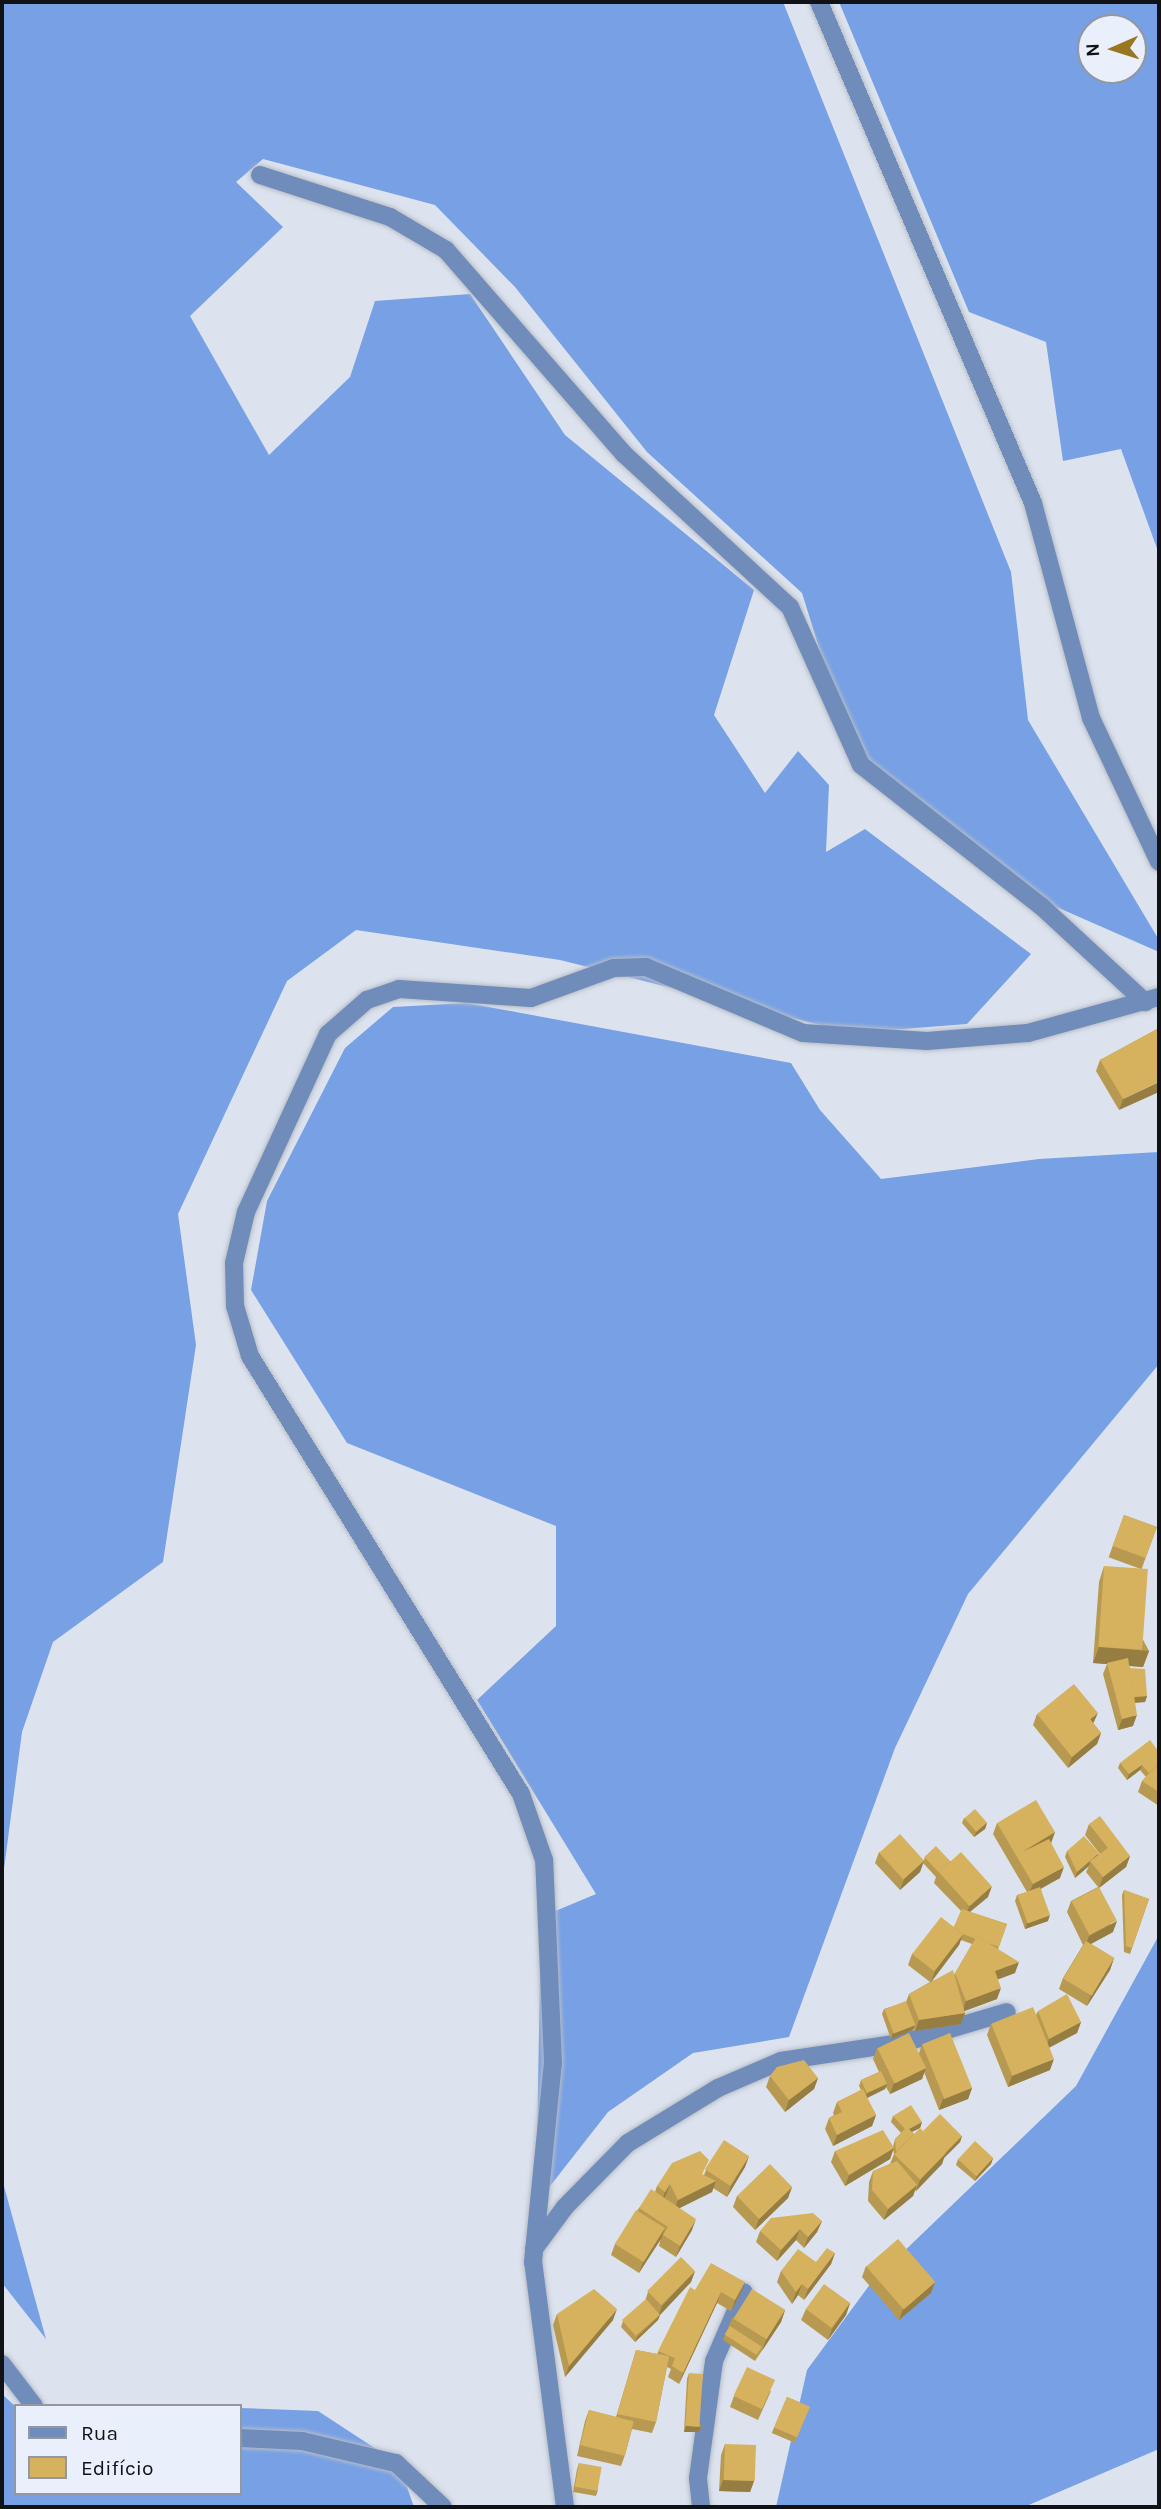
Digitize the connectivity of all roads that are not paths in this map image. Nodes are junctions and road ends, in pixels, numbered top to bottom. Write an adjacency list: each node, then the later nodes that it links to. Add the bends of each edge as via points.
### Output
1 (819, 2): 3 (street, via 1033,503 1091,718)
2 (260, 176): 4 (street, via 390,217 446,250 624,454 790,607 861,765)
3 (1159, 862)
4 (1152, 999): 6 (street, via 1028,1033 927,1041 841,1038 803,1033 664,972 628,966 531,998 399,989 367,1000 328,1034 246,1212 234,1263 235,1306 271,1393 435,1650 534,1827 550,1897 553,2063)
5 (1007, 2012): 6 (street, via 906,2042 781,2061 718,2088 628,2143 565,2207)
6 (534, 2249): 12 (street, via 543,2370)
7 (744, 2292): 13 (street, via 714,2361 698,2478)
8 (2, 2364): 9 (street)
9 (32, 2404)
10 (242, 2438): 11 (street, via 302,2441 396,2463)
11 (443, 2507)
12 (565, 2507)
13 (701, 2507)

